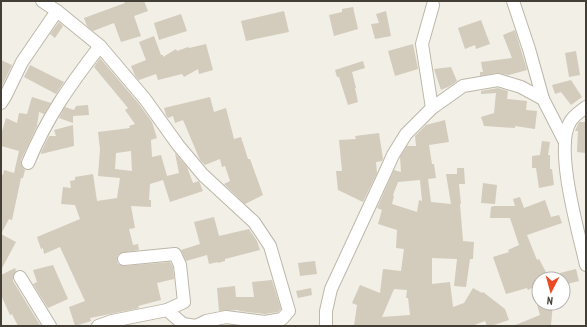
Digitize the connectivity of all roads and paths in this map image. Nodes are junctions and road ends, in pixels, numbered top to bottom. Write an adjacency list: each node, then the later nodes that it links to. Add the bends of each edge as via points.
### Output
1 (42, 1): 4 (street)
2 (513, 1): 6 (street)
3 (433, 5): 9 (street, via 422,44)
4 (57, 11): 5 (street); 7 (street, via 22,62)
5 (100, 46): 11 (street, via 53,110); 16 (street, via 145,99 203,175 254,222 270,246 289,312 282,319)
6 (543, 100): 9 (street, via 521,87 498,80 463,86); 10 (street)
7 (1, 103)
8 (586, 107): 10 (street, via 570,122)
9 (432, 108): 19 (street, via 406,134 393,155 331,289 326,311)
10 (565, 142): 13 (street, via 565,163)
11 (28, 163)
12 (124, 259): 15 (street, via 175,254 180,265 184,302)
13 (586, 265)
14 (20, 277): 17 (street)
15 (167, 310): 16 (street, via 183,324 196,326 226,317); 18 (street)
16 (265, 324)
17 (50, 326)
18 (98, 326)
19 (326, 326)

